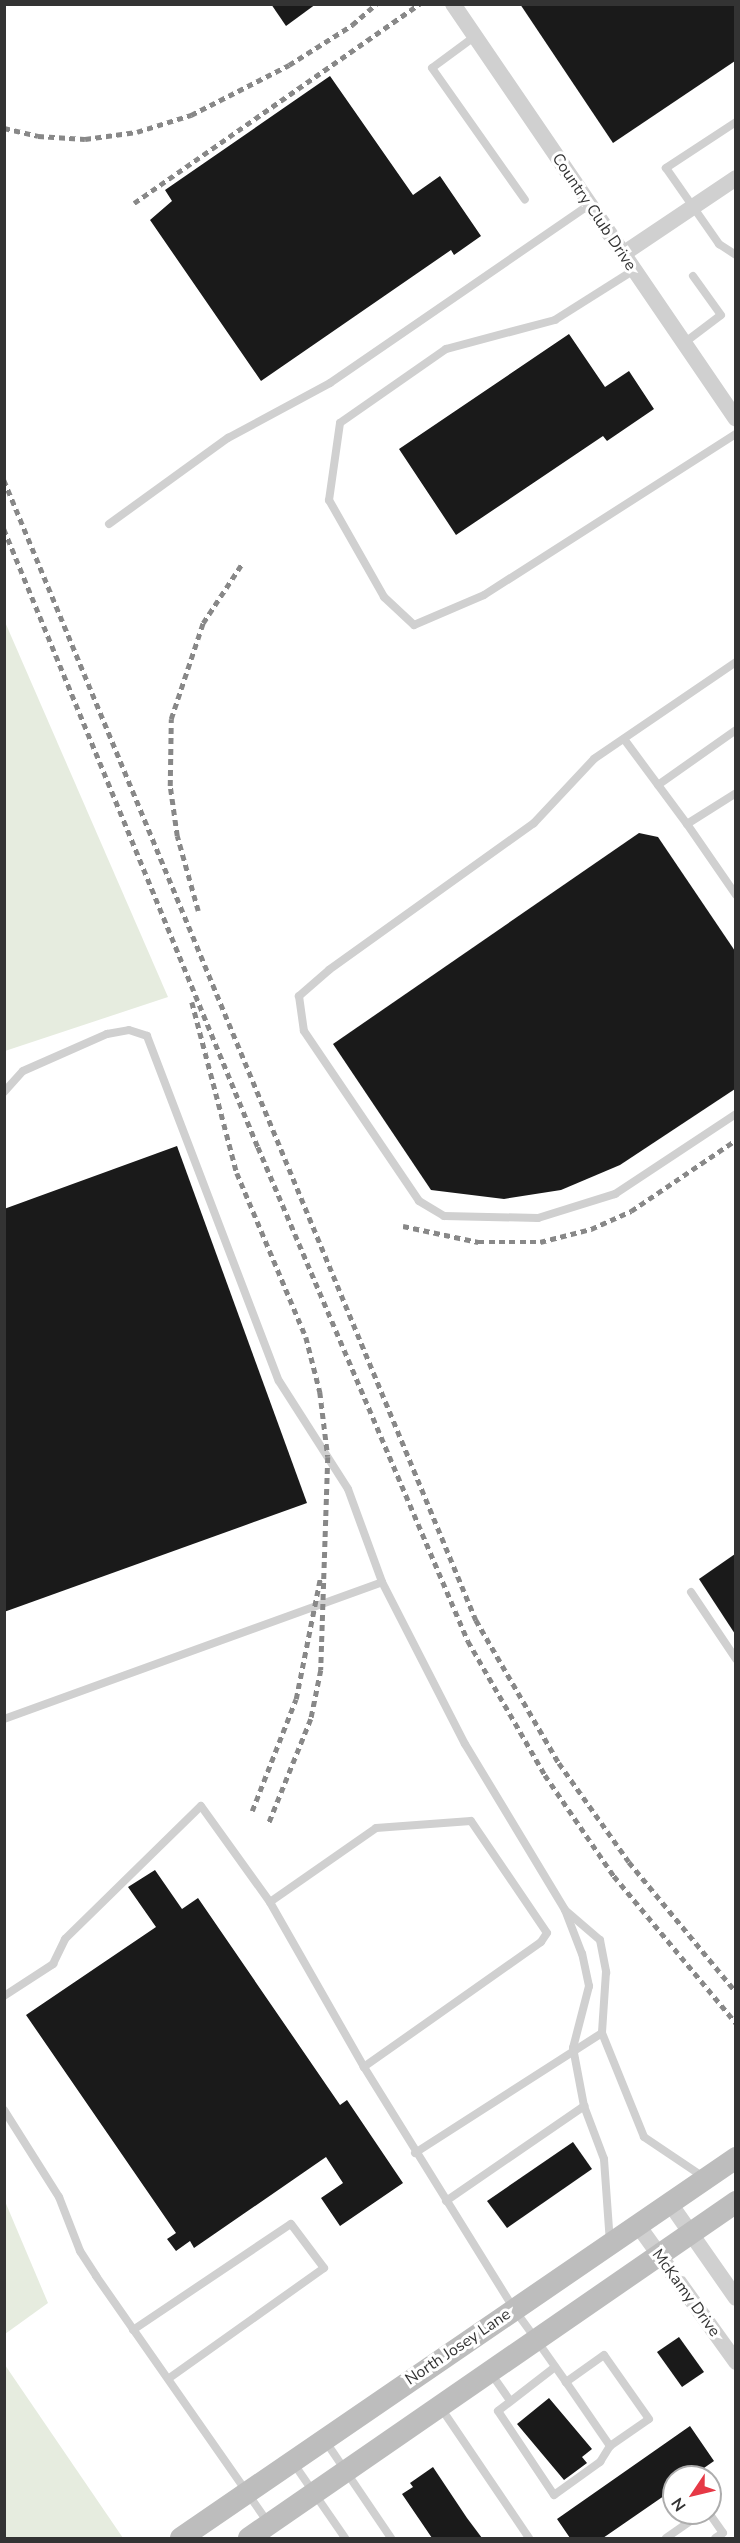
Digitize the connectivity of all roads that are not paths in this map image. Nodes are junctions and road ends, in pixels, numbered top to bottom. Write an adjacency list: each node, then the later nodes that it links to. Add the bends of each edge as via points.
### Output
1 (453, 4): 2 (street, Country Club Drive)
2 (474, 37): 5 (lane, via 432,68); 6 (street, Country Club Drive)
3 (735, 122): 7 (lane, via 666,168)
4 (735, 178): 7 (street)
5 (525, 200)
6 (589, 205): 8 (street, Country Club Drive); 15 (lane, via 330,383 228,438)
7 (692, 207): 8 (street); 9 (lane, via 719,244)
8 (623, 254): 10 (street, Country Club Drive)
9 (735, 255)
10 (634, 270): 12 (street, Country Club Drive); 14 (lane, via 555,320 446,349 340,423 329,500 384,597 414,625 484,595)
11 (693, 276): 12 (lane, via 721,315)
12 (684, 343): 13 (street, Country Club Drive)
13 (735, 419)
14 (735, 434)
15 (109, 524)
16 (735, 662): 18 (lane)
17 (735, 730): 19 (lane)
18 (624, 739): 19 (lane); 24 (lane, via 594,759 534,823 328,970 299,996 304,1031 419,1201 444,1216 538,1218 615,1194)
19 (658, 786): 21 (lane)
20 (735, 793): 21 (lane)
21 (687, 824): 22 (lane)
22 (735, 895)
23 (4, 1092): 25 (lane, via 23,1071 107,1034 129,1030 147,1036 279,1381 348,1489)
24 (735, 1114)
25 (382, 1582): 28 (lane); 30 (lane, via 465,1744)
26 (691, 1592): 27 (lane)
27 (735, 1659)
28 (4, 1719)
29 (270, 1902): 31 (lane, via 201,1806 65,1939 53,1964); 34 (lane); 34 (lane, via 376,1828 471,1821 547,1933 541,1942)
30 (565, 1910): 32 (lane, via 600,1940 606,1972); 33 (lane, via 589,1986)
31 (4, 1996)
32 (602, 2033): 33 (lane); 39 (lane, via 644,2137)
33 (573, 2048): 35 (lane); 37 (lane)
34 (364, 2067): 37 (lane)
35 (584, 2106): 40 (lane); 45 (lane, via 604,2158)
36 (4, 2110): 49 (lane, via 59,2197 80,2251)
37 (415, 2153): 40 (lane)
38 (735, 2158): 39 (main road, North Josey Lane)
39 (705, 2178): 41 (main road, North Josey Lane)
40 (446, 2201): 48 (lane)
41 (669, 2202): 43 (main road, North Josey Lane); 44 (street)
42 (735, 2202): 44 (main road)
43 (637, 2224): 45 (main road, North Josey Lane); 46 (street, McKamy Drive)
44 (690, 2232): 46 (main road); 47 (street)
45 (610, 2243): 48 (main road, North Josey Lane)
46 (657, 2253): 50 (main road); 51 (street, McKamy Drive)
47 (735, 2298)
48 (514, 2309): 50 (lane); 58 (main road, North Josey Lane)
49 (134, 2330): 54 (lane); 54 (lane, via 291,2224 324,2268)
50 (535, 2338): 52 (lane); 53 (main road)
51 (735, 2362)
52 (555, 2367): 55 (lane); 56 (lane)
53 (489, 2371): 56 (lane); 57 (main road)
54 (168, 2379): 62 (lane)
55 (566, 2382): 59 (lane); 59 (lane, via 604,2355 649,2420)
56 (510, 2401): 59 (lane, via 498,2411 554,2495 600,2463)
57 (440, 2405): 61 (main road); 71 (lane)
58 (324, 2439): 60 (main road, North Josey Lane); 61 (lane)
59 (610, 2446)
60 (292, 2461): 62 (main road, North Josey Lane); 63 (lane)
61 (345, 2471): 63 (main road); 70 (lane)
62 (247, 2493): 64 (lane); 67 (main road, North Josey Lane)
63 (314, 2493): 64 (main road); 69 (lane)
64 (268, 2525): 68 (main road)
65 (685, 2525): 72 (lane)
66 (717, 2525): 73 (lane, via 723,2533)
67 (181, 2538)
68 (249, 2538)
69 (345, 2538)
70 (391, 2538)
71 (529, 2538)
72 (667, 2538)
73 (715, 2538)

